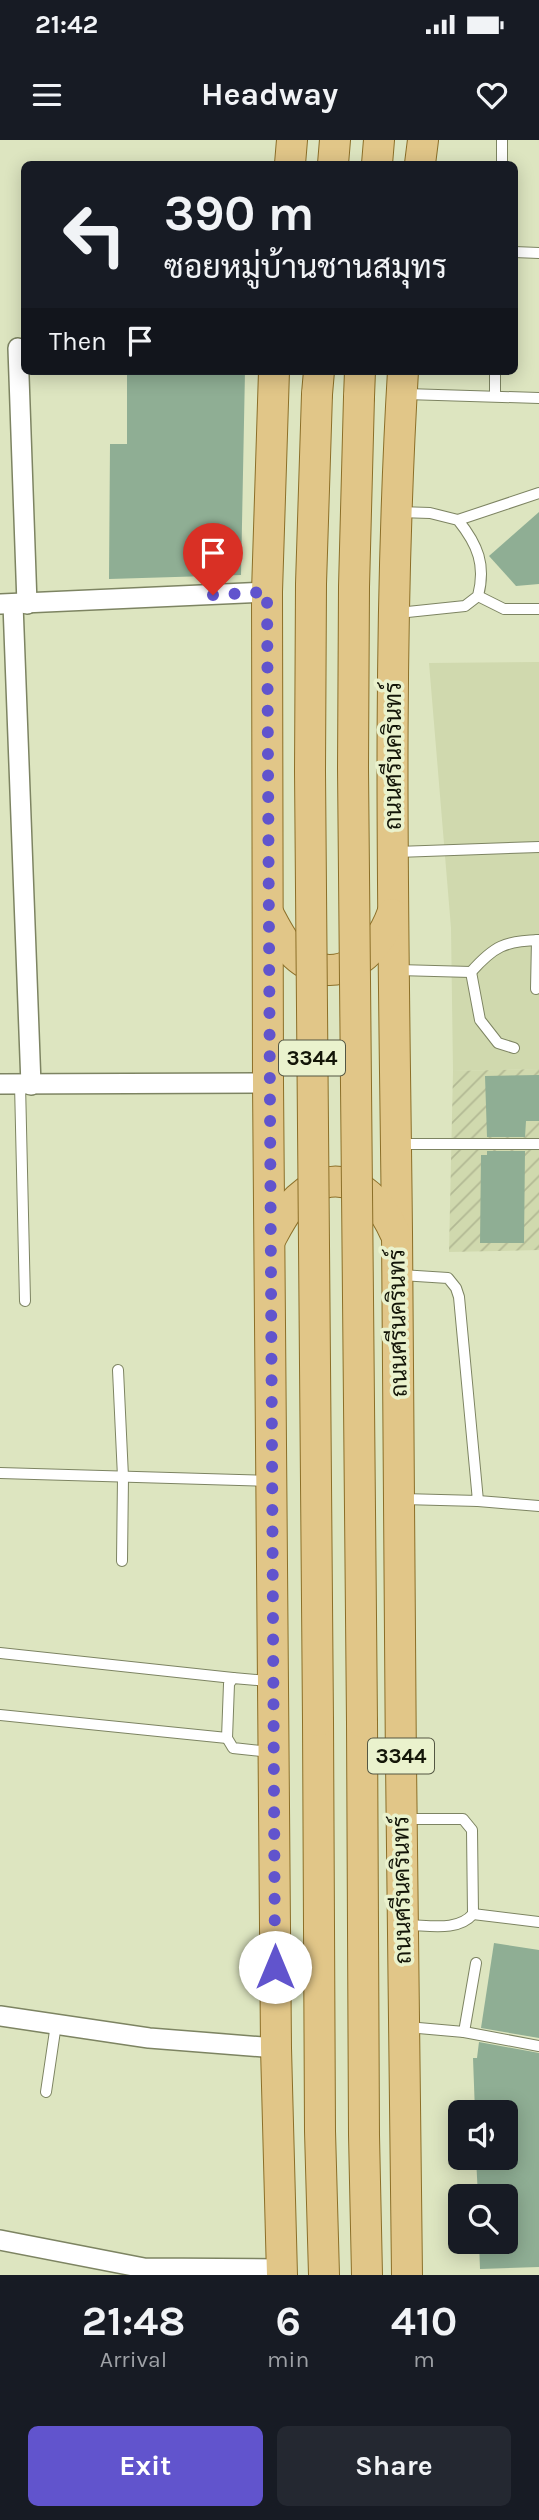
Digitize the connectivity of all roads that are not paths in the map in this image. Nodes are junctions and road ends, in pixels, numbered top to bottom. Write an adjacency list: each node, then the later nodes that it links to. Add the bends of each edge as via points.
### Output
1 (292, 140): 6 (main road)
2 (335, 140): 7 (main road)
3 (379, 140): 8 (main road)
4 (423, 140): 9 (main road)
5 (502, 140): 10 (lane)
6 (290, 161)
7 (333, 161)
8 (377, 161)
9 (420, 161)
10 (502, 161)
11 (518, 252): 12 (lane)
12 (539, 253)
13 (18, 348): 26 (street)
14 (274, 375): 24 (main road, 3344)
15 (495, 375): 19 (lane)
16 (318, 382): 75 (main road, 3344, bridge, via 310,785)
17 (402, 383): 19 (lane); 22 (main road, ถนนศรีนครินทร์ / 3344)
18 (360, 384): 76 (main road, ถนนศรีนครินทร์ / 3344, bridge, via 353,768)
19 (495, 396): 20 (lane)
20 (539, 398)
21 (539, 493): 23 (lane)
22 (395, 511): 23 (lane); 28 (main road, ถนนศรีนครินทร์ / 3344)
23 (458, 520): 25 (lane, via 475,545 484,576)
24 (267, 592): 26 (street); 32 (main road, 3344)
25 (478, 596): 27 (lane, via 504,609); 28 (lane, via 464,606)
26 (13, 604): 40 (street)
27 (539, 609)
28 (393, 613): 30 (main road, ถนนศรีนครินทร์ / 3344)
29 (539, 847): 30 (lane)
30 (393, 852): 31 (main road, ถนนศรีนครินทร์ / 3344)
31 (394, 908): 32 (main road, via 368,953 348,967 334,970 315,967 294,954); 34 (main road, ถนนศรีนครินทร์ / 3344)
32 (268, 913): 38 (main road, 3344)
33 (538, 940): 35 (lane, via 506,944); 36 (lane)
34 (394, 970): 35 (lane); 41 (main road, ถนนศรีนครินทร์ / 3344)
35 (471, 972): 37 (lane, via 480,1020 498,1043)
36 (536, 989)
37 (514, 1048)
38 (268, 1083): 40 (street); 44 (main road, 3344)
39 (0, 1084): 40 (street)
40 (25, 1085): 46 (lane)
41 (396, 1144): 42 (lane); 43 (main road, ถนนศรีนครินทร์ / 3344)
42 (539, 1144)
43 (397, 1236): 44 (main road, via 371,1195 358,1186 337,1183 321,1185 297,1200); 45 (main road, ถนนศรีนครินทร์ / 3344)
44 (270, 1240): 50 (main road, 3344)
45 (397, 1275): 51 (main road, ถนนศรีนครินทร์ / 3344); 52 (lane, via 448,1278 456,1288)
46 (25, 1301)
47 (118, 1370): 49 (lane)
48 (0, 1473): 49 (lane)
49 (123, 1477): 50 (lane); 54 (lane)
50 (272, 1482): 57 (main road, 3344)
51 (399, 1499): 52 (lane); 61 (main road, ถนนศรีนครินทร์ / 3344)
52 (478, 1501): 53 (lane)
53 (539, 1506)
54 (122, 1561)
55 (0, 1653): 56 (lane)
56 (233, 1678): 57 (lane); 59 (lane)
57 (273, 1682): 60 (main road, 3344)
58 (0, 1715): 59 (lane)
59 (227, 1738): 60 (lane, via 233,1748)
60 (274, 1753): 71 (main road, 3344)
61 (401, 1819): 62 (lane, via 463,1819 472,1830); 64 (main road, ถนนศรีนครินทร์ / 3344)
62 (473, 1914): 63 (lane); 64 (lane, via 457,1925)
63 (539, 1922)
64 (403, 1925): 68 (main road, ถนนศรีนครินทร์ / 3344)
65 (476, 1963): 69 (lane)
66 (0, 2016): 67 (street)
67 (56, 2024): 71 (street, via 149,2038); 72 (lane)
68 (403, 2027): 69 (lane); 77 (main road, ถนนศรีนครินทร์ / 3344)
69 (464, 2032): 70 (lane)
70 (539, 2046)
71 (276, 2048): 74 (main road, 3344)
72 (46, 2092)
73 (0, 2240): 74 (street, via 144,2268)
74 (282, 2272)
75 (324, 2275)
76 (367, 2275)
77 (407, 2275)

